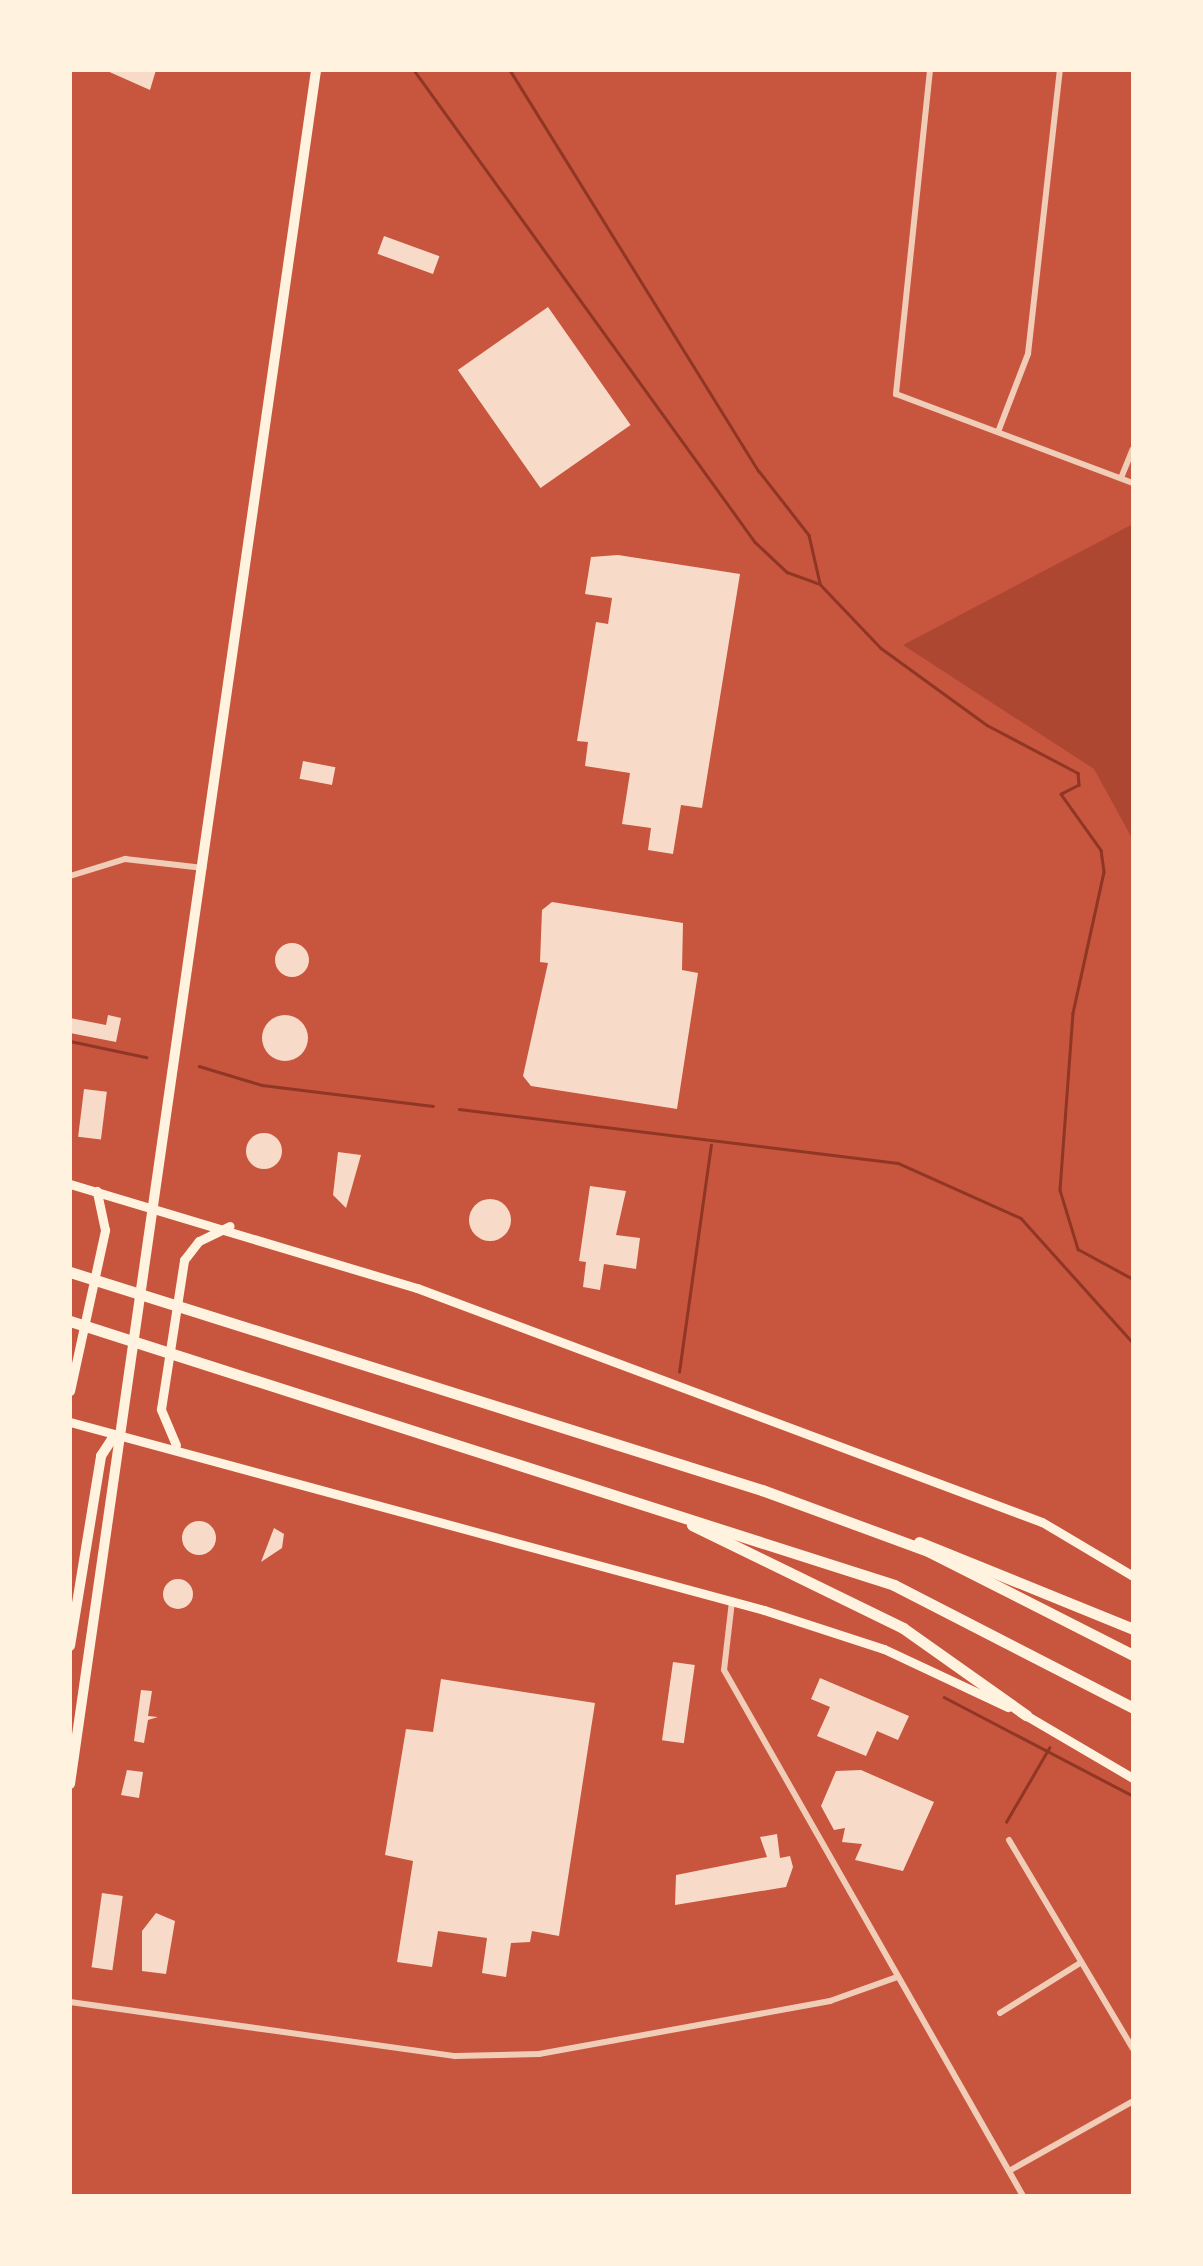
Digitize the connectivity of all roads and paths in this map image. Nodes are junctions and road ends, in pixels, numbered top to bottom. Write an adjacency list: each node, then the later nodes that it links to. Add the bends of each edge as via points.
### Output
1 (316, 70): 8 (main road)
2 (930, 70): 4 (street, via 896,394)
3 (1060, 70): 4 (street, via 1028,354)
4 (998, 432): 6 (street)
5 (1133, 449): 6 (street)
6 (1121, 478): 7 (street)
7 (1133, 484)
8 (204, 868): 9 (street, via 125,859); 12 (main road)
9 (70, 876)
10 (70, 1184): 11 (main road)
11 (97, 1191): 12 (main road); 16 (main road, via 105,1230)
12 (152, 1204): 13 (main road); 18 (main road)
13 (230, 1226): 19 (main road, via 184,1260 160,1409 166,1436); 22 (main road, via 1042,1522)
14 (71, 1272): 21 (highway)
15 (70, 1320): 20 (highway)
16 (70, 1391)
17 (70, 1422): 18 (main road)
18 (114, 1435): 19 (main road); 25 (main road, via 101,1456); 30 (main road, via 118,1460)
19 (183, 1450): 23 (main road)
20 (662, 1510): 27 (highway, via 894,1585); 28 (highway, via 904,1628)
21 (904, 1542): 24 (highway, via 958,1553); 26 (highway)
22 (1133, 1576)
23 (732, 1601): 28 (main road, via 884,1649); 33 (street, via 724,1670)
24 (1133, 1629)
25 (70, 1646)
26 (1133, 1656)
27 (1133, 1708)
28 (1026, 1715): 29 (main road)
29 (1133, 1778)
30 (70, 1784)
31 (1009, 1840): 32 (street)
32 (1080, 1963): 35 (street); 36 (street)
33 (896, 1977): 34 (street, via 830,2001 539,2054 455,2056); 38 (street)
34 (70, 2002)
35 (1000, 2013)
36 (1133, 2049)
37 (1133, 2101): 38 (street)
38 (1009, 2171): 39 (street)
39 (1024, 2196)

